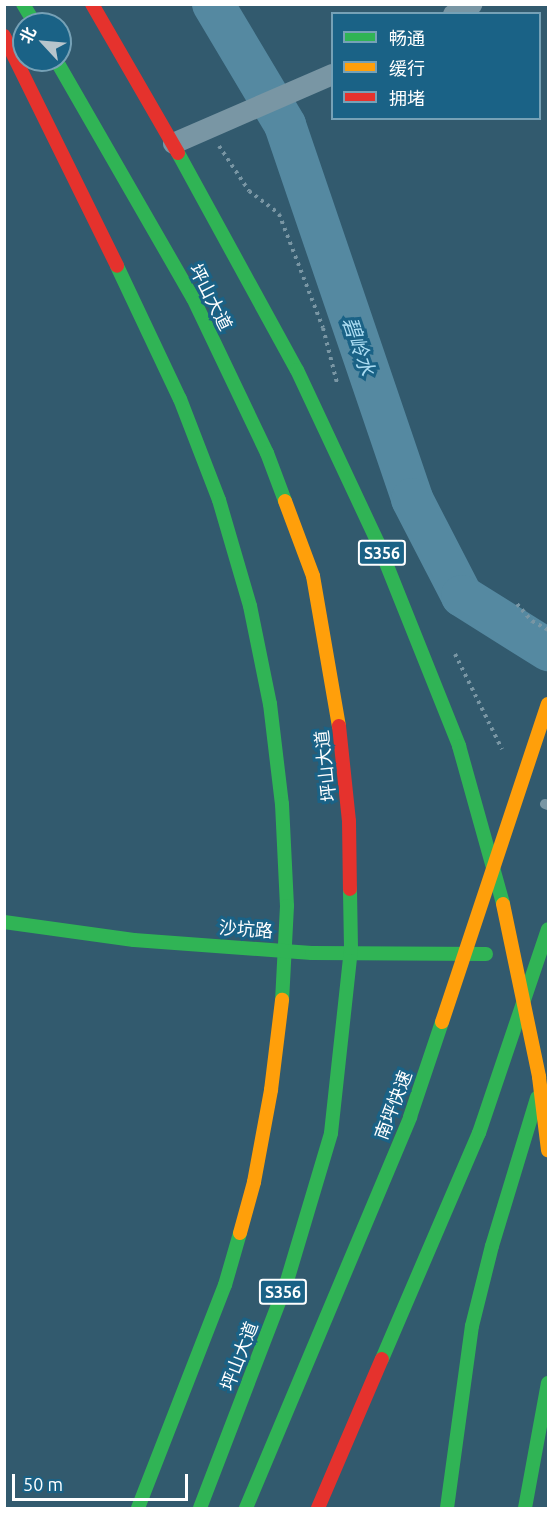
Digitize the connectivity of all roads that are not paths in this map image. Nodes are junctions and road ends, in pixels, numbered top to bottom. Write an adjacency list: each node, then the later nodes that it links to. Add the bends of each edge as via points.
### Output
1 (92, 4): 7 (main road, S356)
2 (471, 4): 3 (street)
3 (457, 12)
4 (4, 36): 11 (main road, via 148,328 219,500 250,606 270,704 282,804)
5 (63, 72): 19 (main road, 坪山大道 / S356, via 193,298 267,453 313,576 336,699 349,820 351,948 331,1133 287,1281)
6 (331, 75): 7 (street)
7 (174, 143): 14 (main road, S356, via 297,370 378,543 459,746 508,921)
8 (549, 704): 20 (main road, 南坪快速, via 419,1089)
9 (4, 922): 11 (main road, 沙坑路, via 134,940)
10 (549, 929): 21 (main road, via 487,1111)
11 (285, 951): 12 (main road, 沙坑路); 18 (main road, via 271,1090 254,1182 225,1285)
12 (486, 954)
13 (549, 1059): 22 (main road, via 472,1326)
14 (543, 1104): 15 (main road); 16 (main road, S356)
15 (549, 1118)
16 (549, 1150)
17 (549, 1383): 23 (main road)
18 (136, 1509)
19 (200, 1509)
20 (246, 1509)
21 (318, 1509)
22 (447, 1509)
23 (525, 1509)

